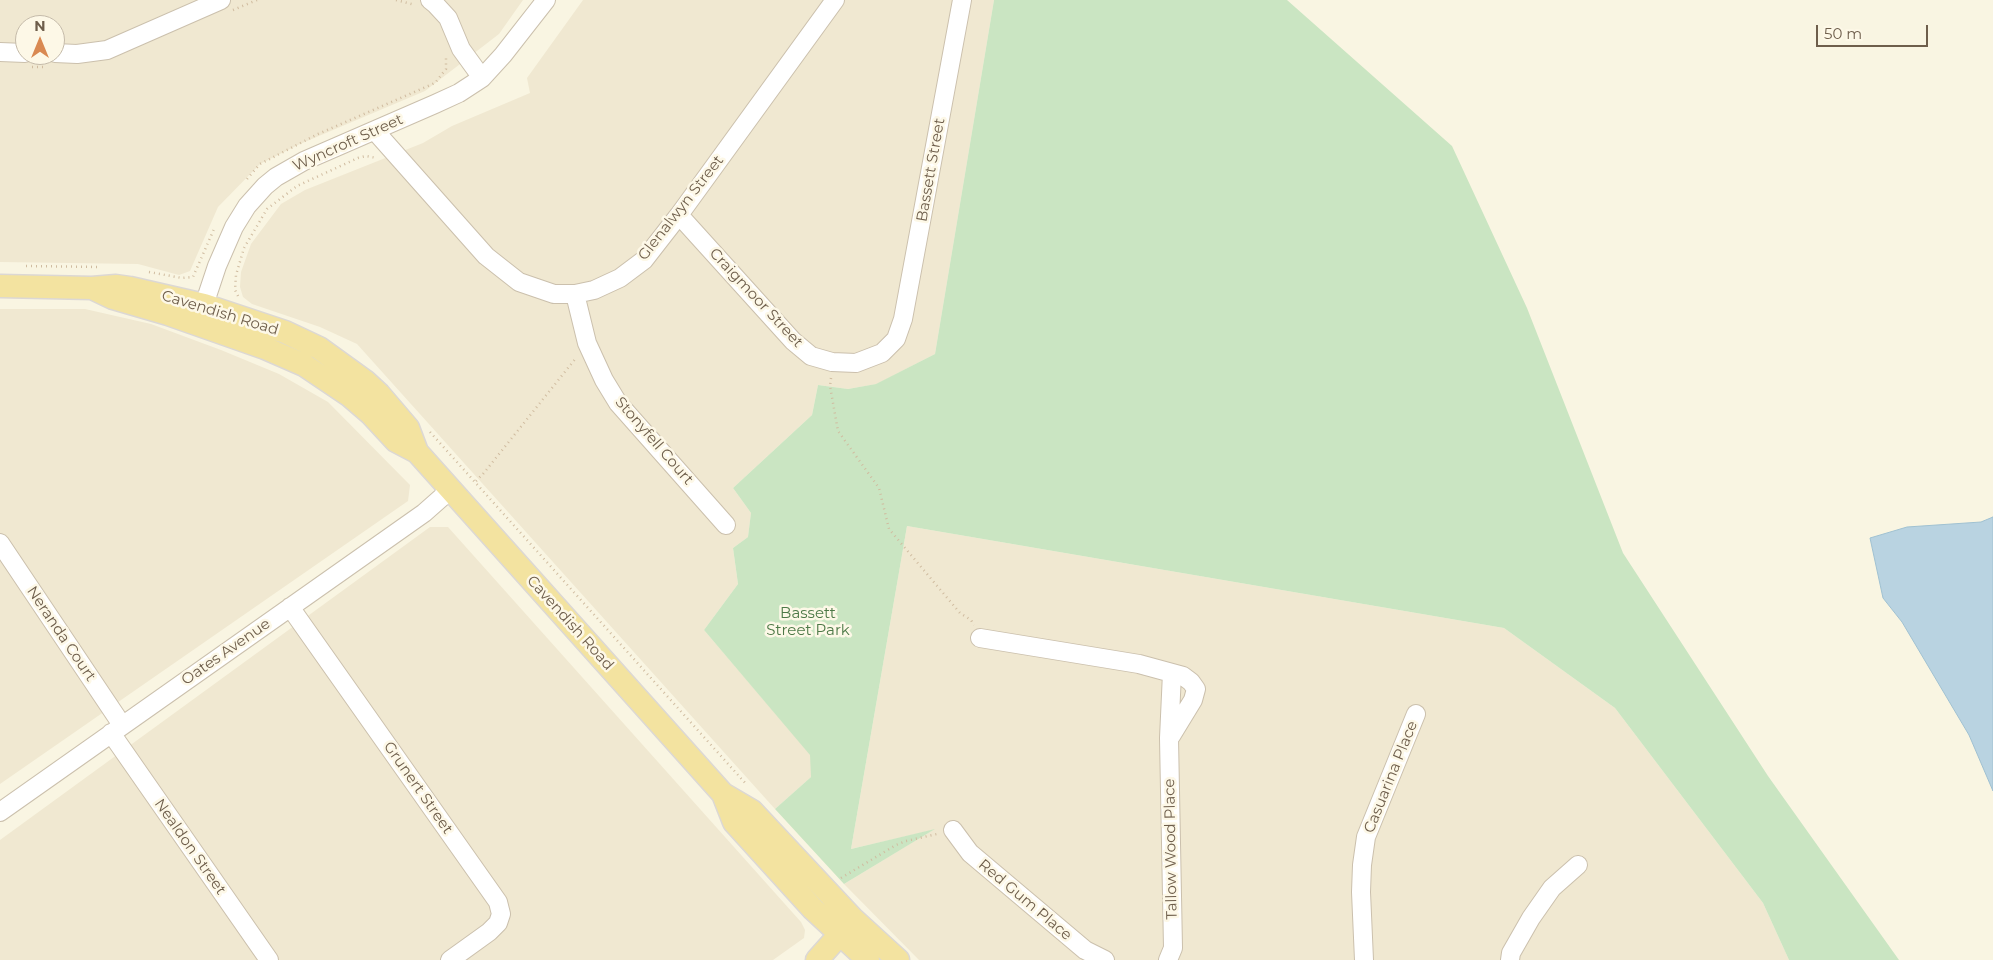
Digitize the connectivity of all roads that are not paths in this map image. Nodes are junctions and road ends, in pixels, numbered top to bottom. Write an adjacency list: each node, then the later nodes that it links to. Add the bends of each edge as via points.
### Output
1 (221, 0): 8 (street, via 107,50)
2 (430, 0): 9 (street, via 448,18 461,49)
3 (546, 0): 9 (street, Wyncroft Street)
4 (835, 0): 11 (street, Glenalwyn Street)
5 (962, 0): 15 (street, Bassett Street, via 903,319)
6 (0, 52): 7 (street)
7 (15, 53)
8 (65, 53)
9 (482, 78): 10 (street, Wyncroft Street, via 459,93)
10 (374, 131): 13 (street, Glenalwyn Street, via 492,261 519,282 554,294); 14 (street, Wyncroft Street, via 288,170 255,196 234,227)
11 (679, 215): 13 (street, Glenalwyn Street, via 644,260 620,278 594,290); 15 (street, Craigmoor Street, via 793,341 811,356 856,364 882,353)
12 (0, 286): 14 (main road, Cavendish Road, via 116,286)
13 (575, 294): 17 (street, Stonyfell Court, via 588,343 618,403)
14 (201, 314): 16 (main road, Cavendish Road, via 285,332 336,359 366,382 390,407 408,428 417,452)
15 (896, 339)
16 (450, 490): 19 (street, Oates Avenue); 26 (main road, Cavendish Road, via 723,794 752,811)
17 (726, 525)
18 (0, 543): 22 (street, Neranda Court)
19 (290, 607): 22 (street, Oates Avenue); 28 (street, Grunert Street, via 498,902 501,914 498,923)
20 (980, 638): 33 (street, Tallow Wood Place, via 1138,664 1183,676 1196,689 1193,700 1169,738 1173,948)
21 (1416, 714): 34 (street, Casuarina Place, via 1366,837 1361,892)
22 (116, 729): 23 (street, Oates Avenue); 27 (street, Nealdon Street)
23 (0, 812)
24 (954, 830): 32 (street, Red Gum Place, via 970,854 1085,950)
25 (1578, 866): 35 (street, via 1552,888 1515,946)
26 (846, 927): 29 (main road); 30 (main road, Cavendish Road); 31 (main road, Cavendish Road)
27 (269, 960)
28 (450, 960)
29 (817, 960)
30 (868, 960)
31 (898, 960)
32 (1105, 960)
33 (1168, 960)
34 (1364, 960)
35 (1510, 960)

